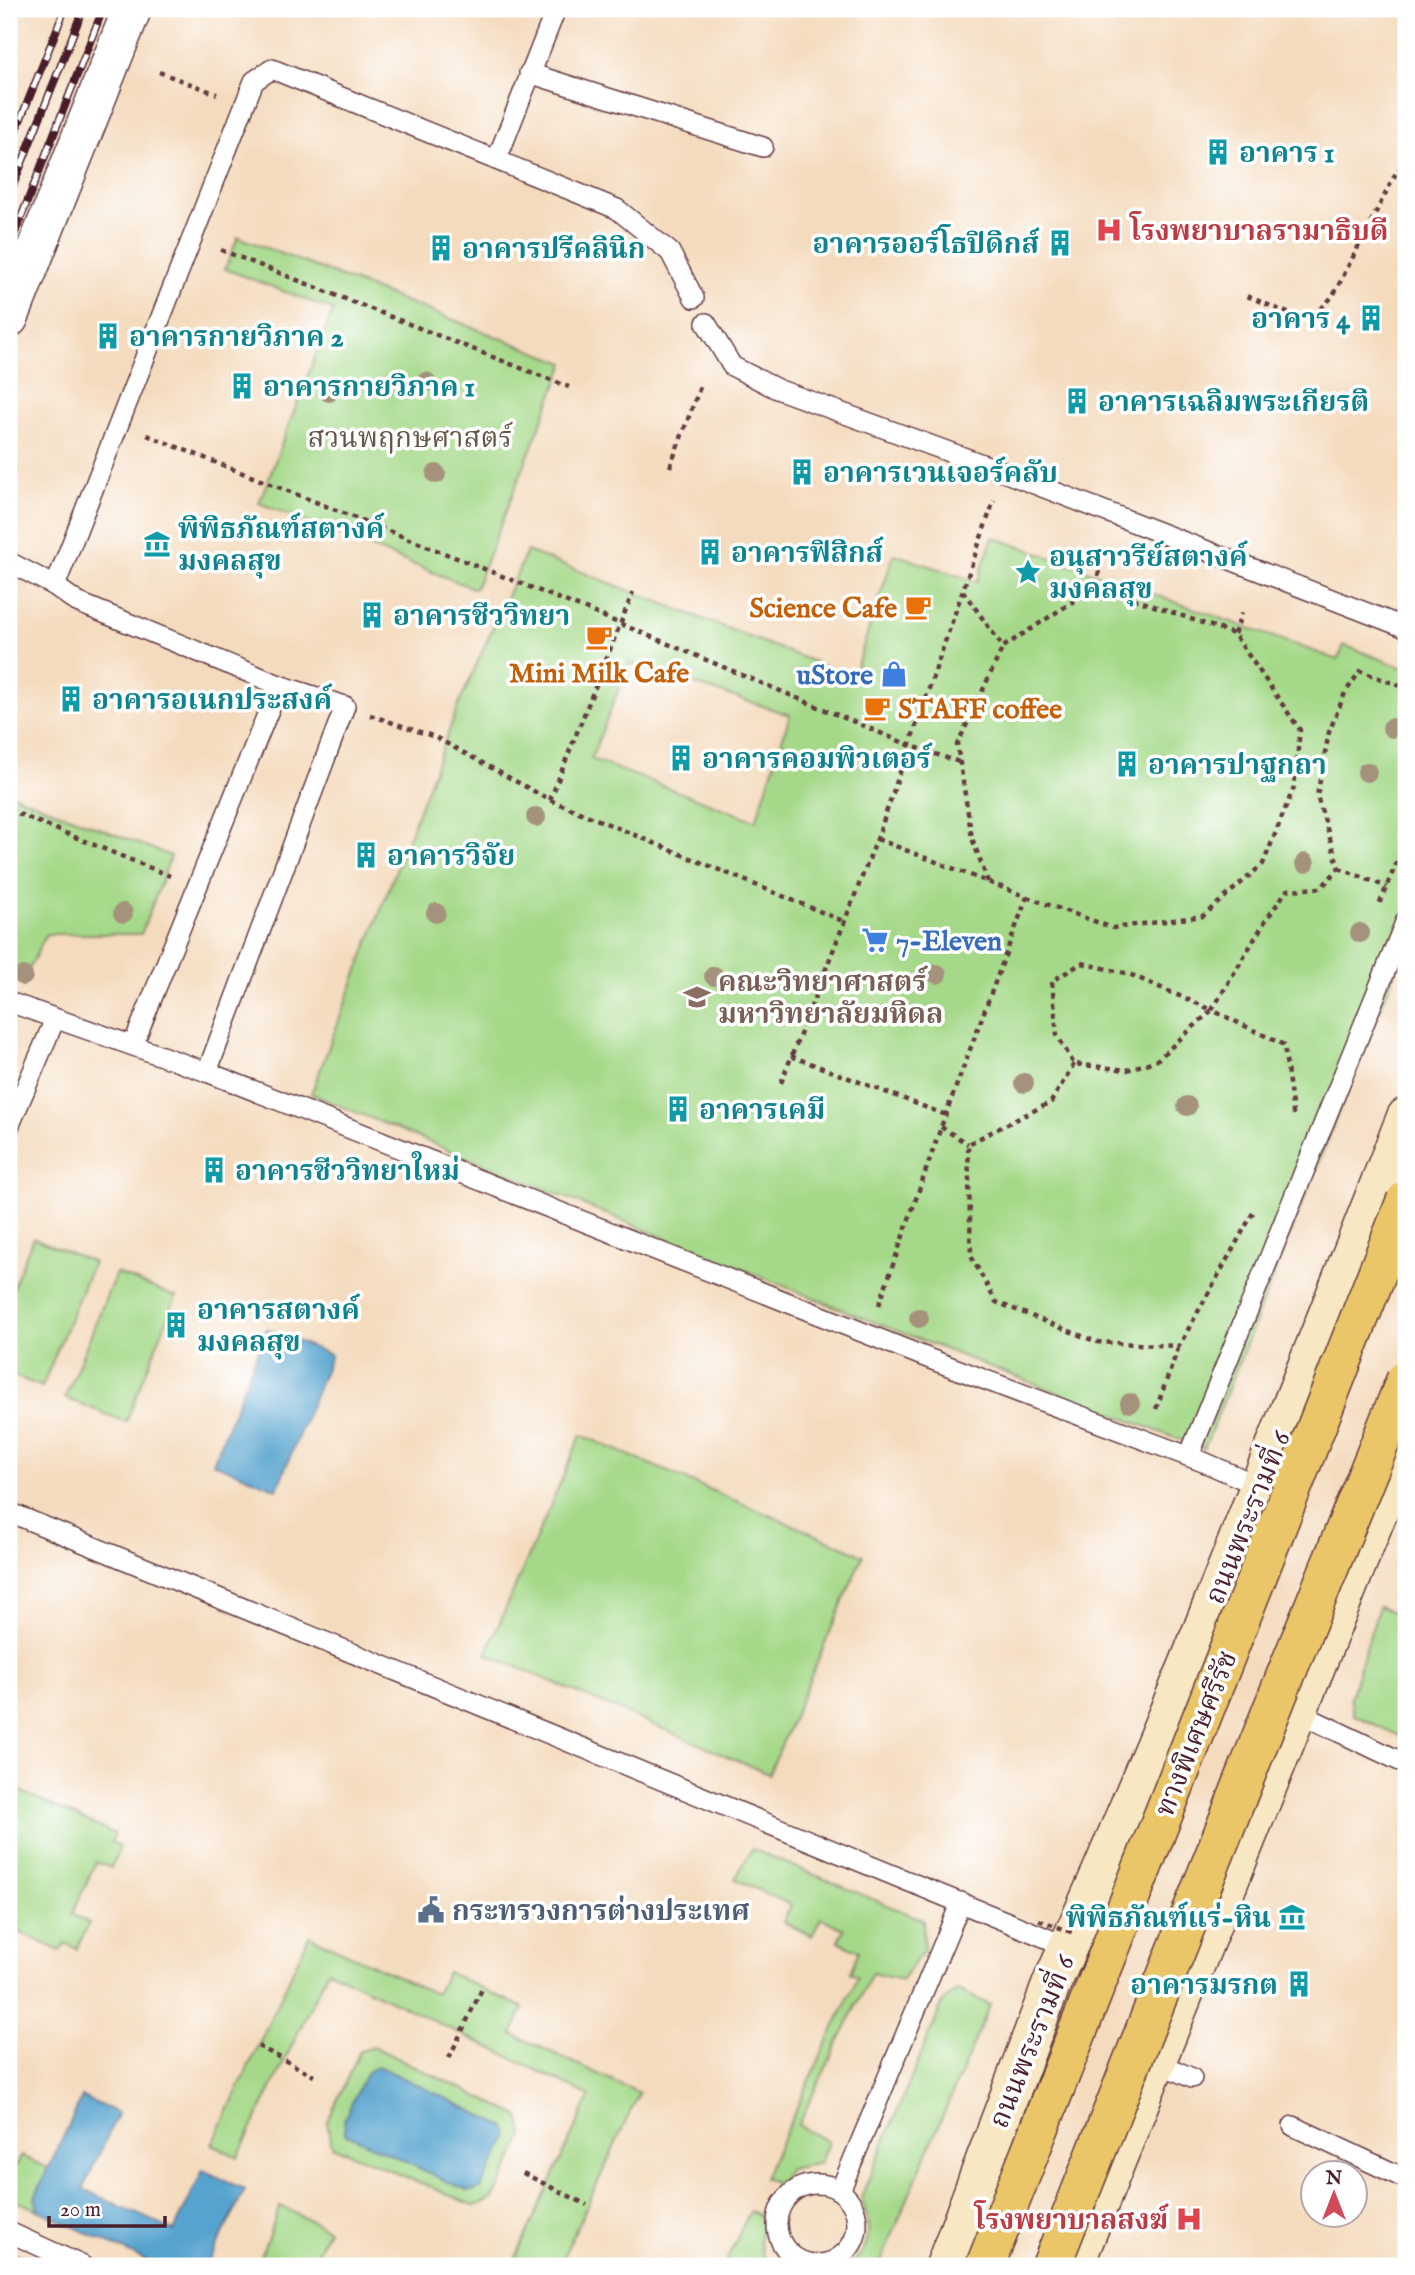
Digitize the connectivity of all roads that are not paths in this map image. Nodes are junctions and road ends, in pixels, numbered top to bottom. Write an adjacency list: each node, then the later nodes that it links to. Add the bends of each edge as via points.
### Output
1 (132, 9): 7 (street)
2 (556, 9): 3 (lane)
3 (529, 73): 4 (lane); 5 (lane)
4 (763, 147)
5 (497, 159): 6 (lane, via 617,209 670,252); 10 (lane, via 272,69 254,80)
6 (694, 298)
7 (9, 318)
8 (706, 323): 11 (lane, via 732,366 777,389)
9 (9, 562): 10 (lane)
10 (55, 586): 12 (lane, via 77,602)
11 (1406, 628)
12 (279, 685): 16 (lane); 17 (lane, via 345,706)
13 (1406, 920): 23 (lane)
14 (9, 1002): 15 (lane)
15 (55, 1019): 16 (lane); 19 (lane)
16 (133, 1045): 17 (lane)
17 (207, 1072): 23 (lane, via 930,1359)
18 (1406, 1117): 24 (main road, ถนนพระรามที่ 6)
19 (9, 1128)
20 (1406, 1200): 39 (highway, ทางพิเศษศรีรัช, bridge)
21 (1406, 1380): 40 (highway, bridge)
22 (1406, 1443): 26 (main road)
23 (1189, 1456): 24 (lane)
24 (1259, 1486): 29 (main road, ถนนพระรามที่ 6)
25 (9, 1512): 28 (lane)
26 (1297, 1712): 27 (lane); 30 (main road)
27 (1406, 1764)
28 (961, 1902): 29 (lane); 34 (lane)
29 (1068, 1947): 38 (main road, ถนนพระรามที่ 6)
30 (1156, 2062): 31 (lane); 41 (main road)
31 (1192, 2078)
32 (1293, 2126): 33 (lane)
33 (1406, 2179)
34 (840, 2190): 36 (lane, via 855,2210 856,2235 841,2256 830,2262); 36 (lane, via 816,2183 804,2185 778,2212 779,2238)
35 (9, 2232): 37 (lane)
36 (804, 2264)
37 (83, 2266)
38 (945, 2266)
39 (985, 2266)
40 (1051, 2266)
41 (1074, 2266)

